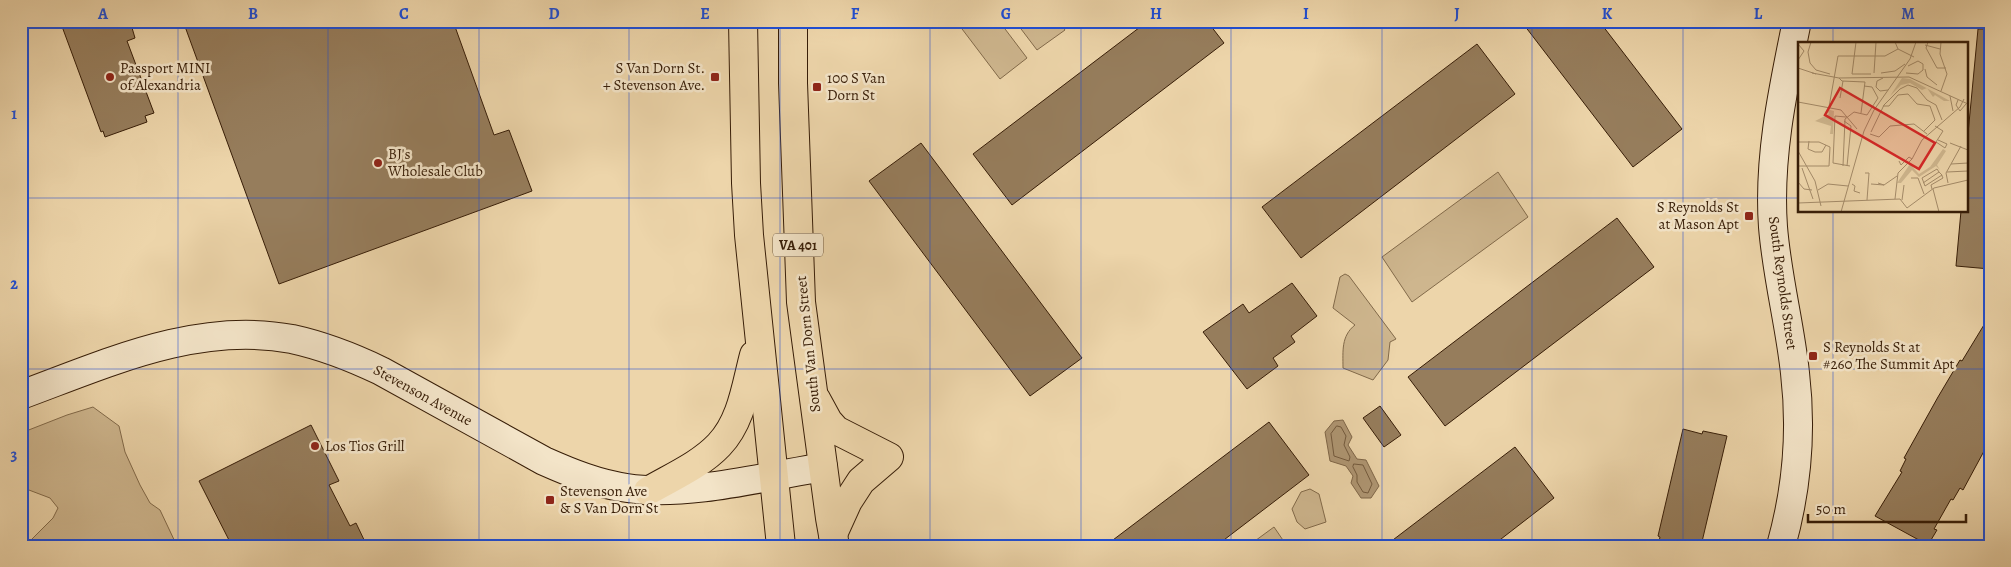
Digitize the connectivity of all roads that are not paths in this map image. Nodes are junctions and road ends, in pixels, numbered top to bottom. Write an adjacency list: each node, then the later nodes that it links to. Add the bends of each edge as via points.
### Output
1 (743, 21): 4 (main road, VA 401, via 746,192)
2 (794, 21): 5 (main road, South Van Dorn Street / VA 401, via 793,83 801,302)
3 (1797, 21): 12 (street, South Reynolds Street, via 1784,82 1773,165 1773,227 1795,373 1799,424 1796,475)
4 (758, 336): 8 (main road, VA 401); 9 (main road, via 741,405 727,435 697,463)
5 (812, 391): 7 (main road, South Van Dorn Street / VA 401); 10 (main road, via 836,430 889,457 861,481 848,501)
6 (21, 395): 9 (street, Stevenson Avenue, via 155,347 190,339 241,335 290,339 340,353 381,371 567,471 609,485)
7 (823, 467): 8 (street, Stevenson Avenue); 10 (main road, South Van Dorn Street / VA 401)
8 (773, 475): 9 (street, Stevenson Avenue); 11 (main road, VA 401)
9 (648, 491)
10 (834, 540)
11 (780, 546)
12 (1781, 546)

